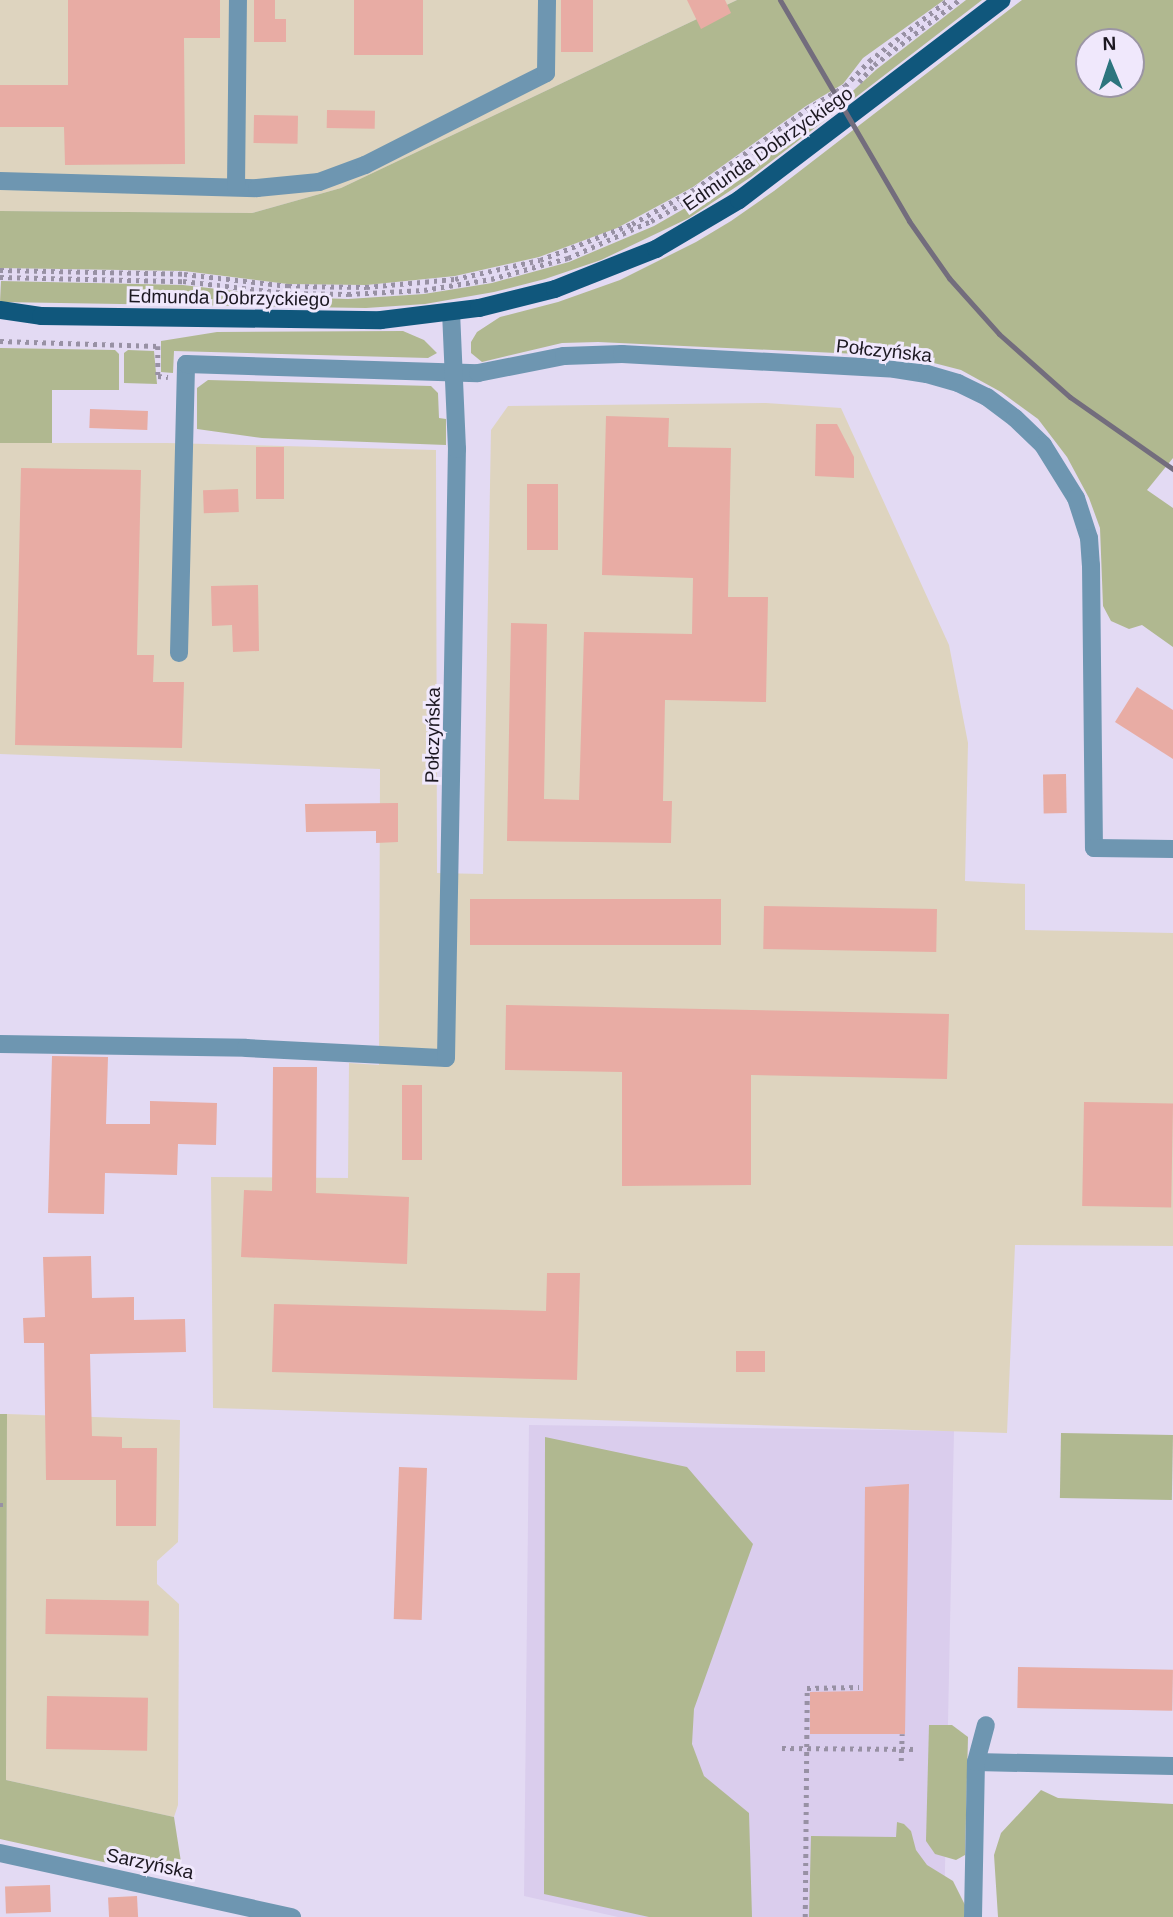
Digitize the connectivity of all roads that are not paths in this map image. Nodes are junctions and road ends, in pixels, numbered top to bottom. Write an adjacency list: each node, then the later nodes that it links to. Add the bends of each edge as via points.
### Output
1 (238, 0): 5 (street)
2 (547, 0): 5 (street, via 546,73 365,165 319,182)
3 (1002, 0): 7 (main road, Edmunda Dobrzyckiego, via 766,181 688,231 587,278)
4 (0, 181): 5 (street)
5 (236, 187)
6 (0, 310): 8 (main road, Edmunda Dobrzyckiego)
7 (451, 313): 8 (main road, Edmunda Dobrzyckiego, via 381,320); 10 (street, Połczyńska)
8 (35, 316): 9 (main road, Edmunda Dobrzyckiego)
9 (0, 322)
10 (454, 372): 11 (street, via 186,363); 12 (street, Połczyńska, via 494,372 564,356 622,354 895,369 958,383 986,397 1043,445 1066,478 1085,519 1094,848); 13 (street, Połczyńska, via 456,658 446,1058 246,1048)
11 (180, 653)
12 (1173, 849)
13 (0, 1044)
14 (986, 1725): 15 (street)
15 (976, 1762): 16 (street); 19 (street)
16 (1173, 1766)
17 (0, 1853): 18 (street, Sarzyńska)
18 (292, 1917)
19 (972, 1917)

